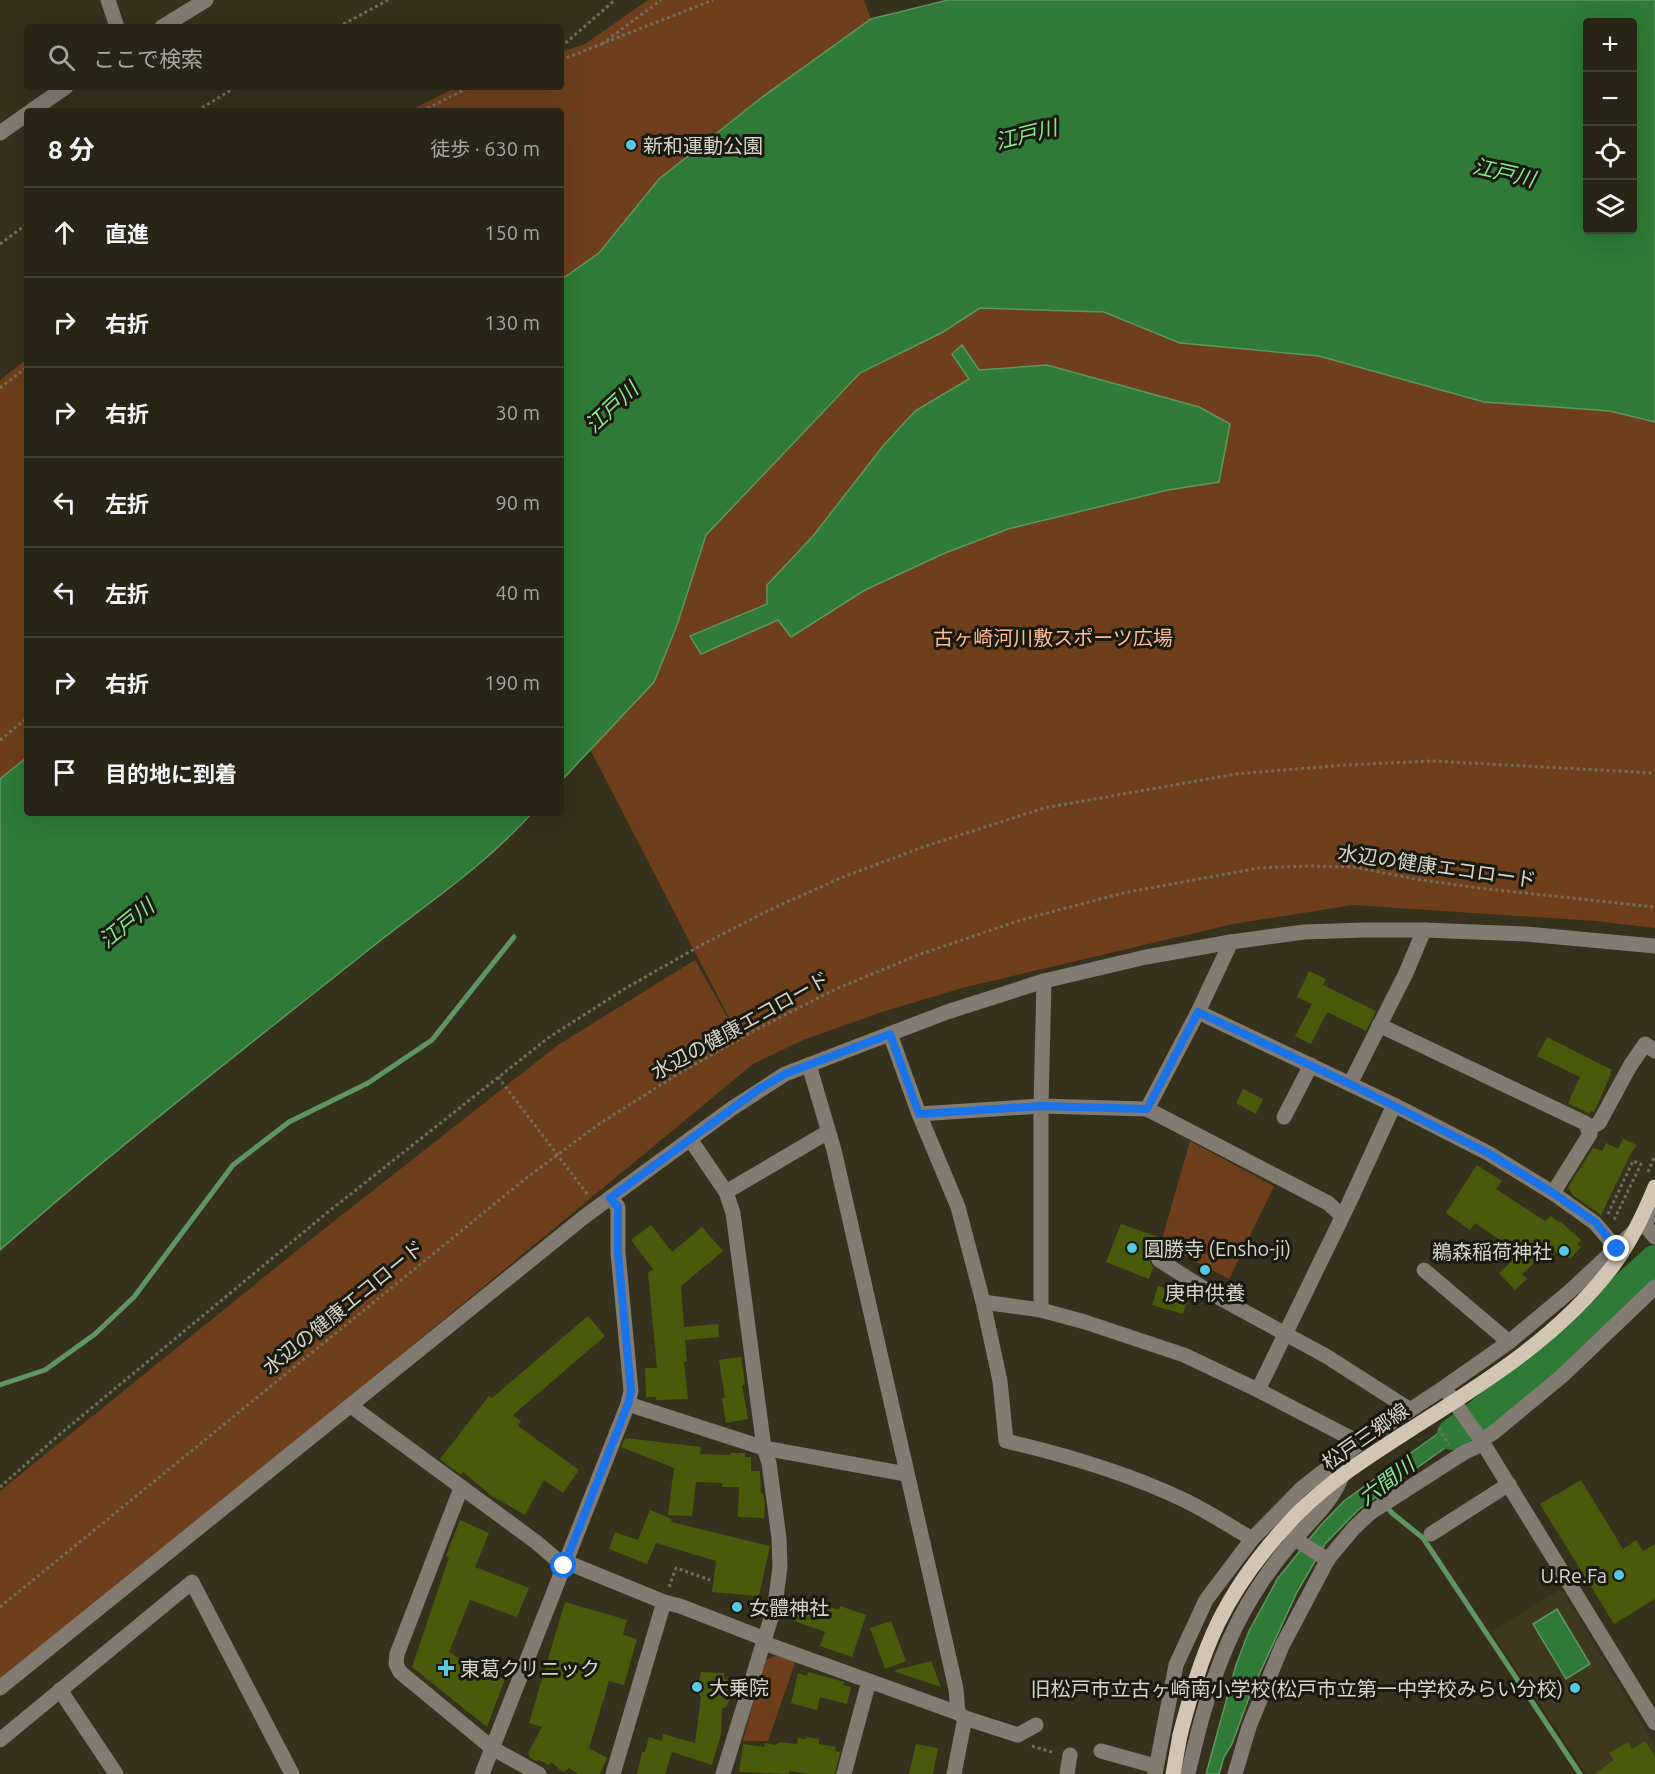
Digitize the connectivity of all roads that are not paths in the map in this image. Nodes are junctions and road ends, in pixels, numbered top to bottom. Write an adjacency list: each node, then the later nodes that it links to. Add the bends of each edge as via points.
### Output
1 (108, 0): 3 (street)
2 (206, 0): 4 (street)
3 (116, 24)
4 (167, 24)
5 (62, 90): 6 (street)
6 (35, 108)
7 (24, 116): 8 (street)
8 (0, 133)
9 (1424, 930): 10 (street, via 1304,932); 11 (street, via 1526,934); 14 (street)
10 (1231, 942): 12 (street); 13 (street)
11 (1655, 946)
12 (1044, 981): 15 (street); 21 (street)
13 (1198, 1012): 18 (street); 22 (street)
14 (1379, 1025): 19 (street); 25 (street, via 1585,1123)
15 (890, 1034): 17 (street); 23 (street)
16 (1655, 1051): 25 (street, via 1645,1044 1599,1123)
17 (809, 1065): 26 (street); 27 (street, via 759,1089)
18 (1311, 1065): 19 (street); 24 (street)
19 (1350, 1084): 20 (street)
20 (1394, 1105): 30 (street, via 1488,1153); 33 (street)
21 (1041, 1106): 22 (street); 23 (street); 40 (street)
22 (1147, 1109): 33 (street, via 1328,1203)
23 (919, 1114): 39 (street, via 958,1207)
24 (1284, 1117)
25 (1588, 1129): 30 (street, via 1590,1134)
26 (828, 1132): 29 (street); 51 (street)
27 (690, 1139): 29 (street); 31 (street)
28 (1655, 1187): 82 (main road, 松戸三郷線, bridge, via 1613,1266 1555,1329 1521,1357 1358,1464 1299,1512 1254,1564 1218,1623 1188,1703)
29 (726, 1192): 50 (street, via 733,1213)
30 (1553, 1193): 35 (street, via 1595,1222)
31 (610, 1198): 45 (street, via 618,1207 618,1253 631,1391); 46 (street)
32 (1655, 1212): 34 (street)
33 (1342, 1216): 41 (street)
34 (1649, 1231): 35 (street)
35 (1617, 1249): 42 (street)
36 (1159, 1260): 41 (street)
37 (1425, 1270): 42 (street)
38 (1655, 1287): 48 (street, via 1562,1376)
39 (984, 1302): 40 (street); 56 (street, via 1000,1381 1006,1441 1096,1465 1185,1500)
40 (1041, 1310): 44 (street, via 1184,1355)
41 (1285, 1333): 44 (street); 47 (street)
42 (1509, 1342): 43 (street)
43 (1445, 1388): 47 (street); 48 (street)
44 (1258, 1390): 49 (street)
45 (628, 1404): 50 (street); 59 (street)
46 (351, 1406): 53 (street); 63 (street)
47 (1409, 1409): 49 (street)
48 (1482, 1442): 52 (street); 58 (street, via 1384,1505 1354,1528)
49 (1354, 1447): 54 (street, via 1302,1488); 57 (street, via 1339,1486)
50 (764, 1448): 51 (street); 61 (street, via 778,1527 780,1567 775,1605)
51 (906, 1474): 66 (street)
52 (1509, 1484): 55 (street); 65 (street)
53 (460, 1488): 59 (street); 69 (street, via 396,1664 400,1672)
54 (1270, 1521): 56 (street); 57 (street)
55 (1431, 1534)
56 (1252, 1539): 72 (street, via 1206,1600 1176,1665)
57 (1294, 1539): 58 (street); 83 (street, via 1235,1626 1218,1666)
58 (1328, 1560): 84 (street, via 1282,1646 1249,1727)
59 (565, 1564): 60 (street); 69 (street)
60 (664, 1602): 61 (street); 77 (street)
61 (764, 1641): 62 (street); 78 (street)
62 (868, 1681): 66 (street); 79 (street)
63 (0, 1688)
64 (60, 1690): 68 (street); 73 (street); 74 (street, via 192,1581)
65 (1652, 1714)
66 (961, 1715): 67 (street, via 1018,1735); 80 (street)
67 (1036, 1725)
68 (0, 1740)
69 (492, 1748): 75 (street); 76 (street)
70 (1101, 1750): 72 (street)
71 (1070, 1755): 81 (street)
72 (1155, 1770)
73 (116, 1774)
74 (292, 1774)
75 (482, 1774)
76 (539, 1774)
77 (613, 1774)
78 (723, 1774)
79 (844, 1774)
80 (954, 1774)
81 (1067, 1774)
82 (1173, 1774)
83 (1188, 1774)
84 (1235, 1774)

